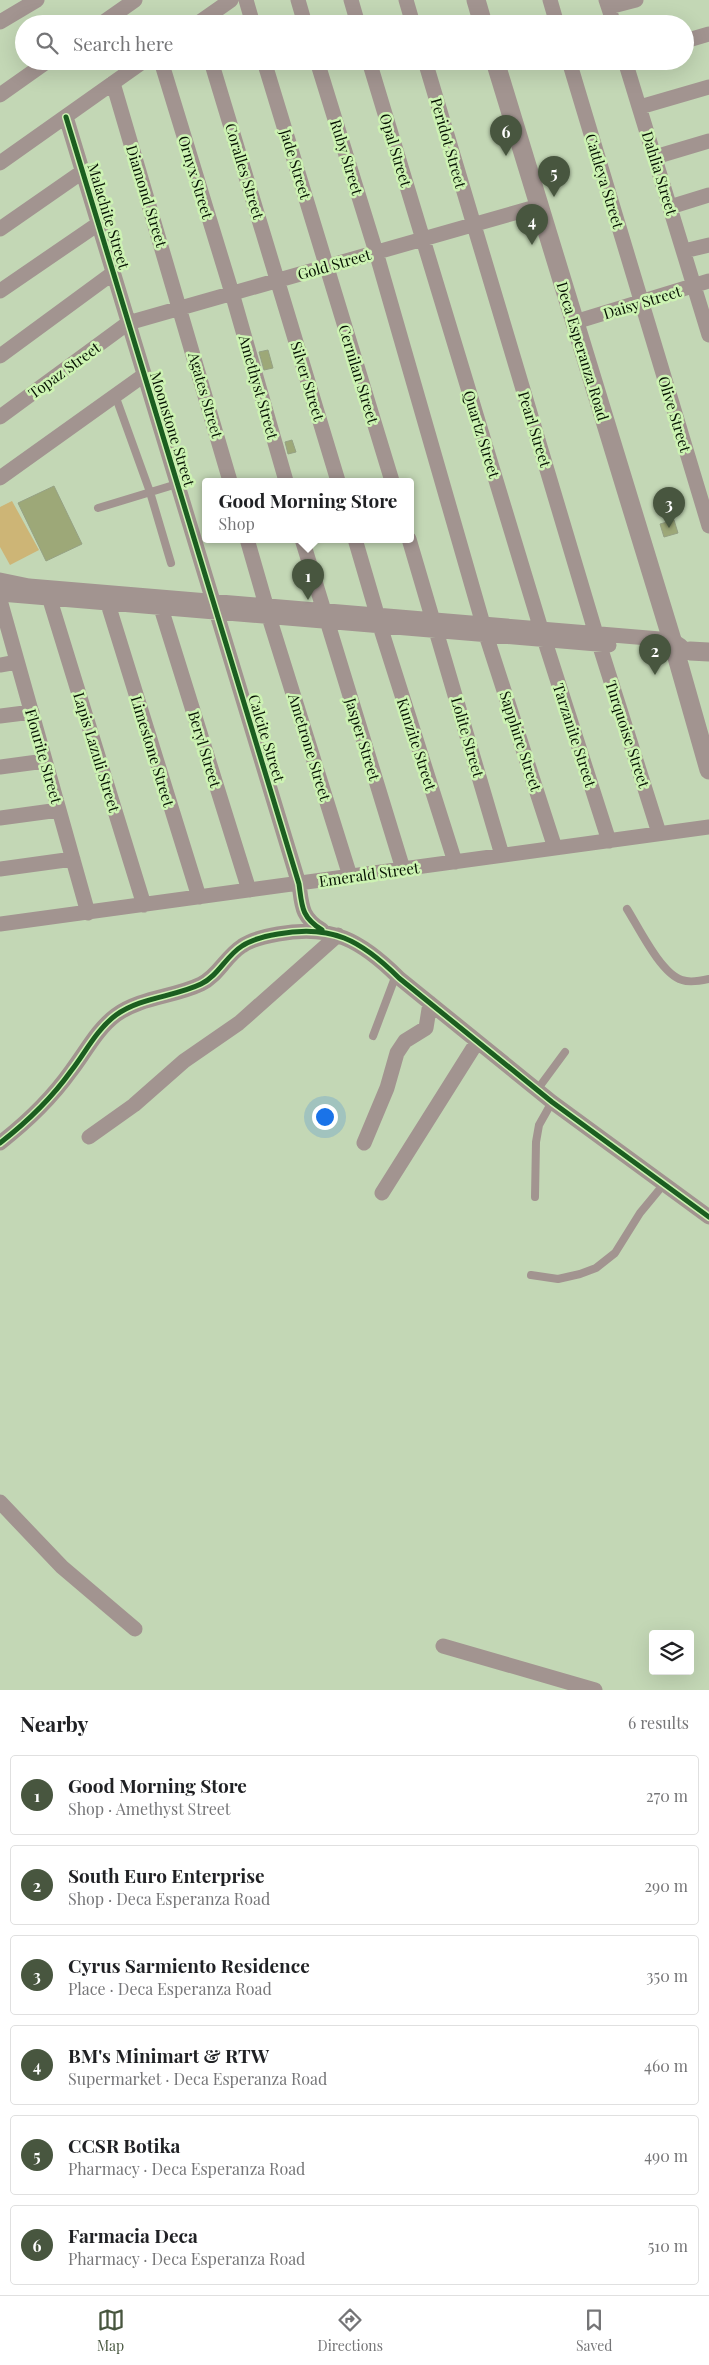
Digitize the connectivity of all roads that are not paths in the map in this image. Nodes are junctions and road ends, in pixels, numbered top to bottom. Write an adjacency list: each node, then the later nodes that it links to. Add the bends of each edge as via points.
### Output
1 (37, 0): 20 (street)
2 (135, 0): 12 (street)
3 (231, 0): 13 (street)
4 (246, 0): 14 (street)
5 (298, 0): 15 (street)
6 (351, 0): 16 (street)
7 (406, 0): 17 (street)
8 (476, 0): 18 (street)
9 (550, 0): 19 (street)
10 (636, 0): 11 (street)
11 (607, 4)
12 (114, 15)
13 (210, 15)
14 (250, 15)
15 (303, 15)
16 (355, 15)
17 (411, 15)
18 (480, 15)
19 (555, 15)
20 (0, 22)
21 (709, 34): 22 (street)
22 (694, 38)
23 (35, 70): 36 (street)
24 (131, 70): 34 (street)
25 (164, 70): 58 (street, Ornyx Street)
26 (215, 70): 55 (street, Coralles Street)
27 (267, 70): 53 (street, Jade Street)
28 (320, 70): 52 (street, Ruby Street)
29 (372, 70): 49 (street, Opal Street)
30 (428, 70): 47 (street, Peridot Street)
31 (498, 70): 44 (street, Deca Esperanza Road)
32 (572, 70): 59 (street, Cattleya Street)
33 (628, 70): 37 (street, Dahlia Street)
34 (113, 83): 38 (street); 60 (street, Diamond Street)
35 (709, 87): 37 (street)
36 (0, 95)
37 (640, 107): 40 (street, Dahlia Street)
38 (66, 117): 41 (street); 42 (street, Malachite Street)
39 (709, 140): 40 (street)
40 (655, 156): 45 (street, Dahlia Street)
41 (0, 163)
42 (82, 172): 46 (street, Malachite Street); 48 (street)
43 (709, 195): 45 (street)
44 (539, 206): 47 (street, Gold Street); 62 (street, Deca Esperanza Road)
45 (670, 207): 51 (street, Dahlia Street)
46 (98, 224): 54 (street, Malachite Street); 57 (street)
47 (473, 225): 49 (street, Gold Street); 96 (street, Pearl Street)
48 (0, 228)
49 (423, 239): 52 (street, Gold Street); 95 (street, Quartz Street)
50 (709, 245): 51 (street)
51 (684, 251): 56 (street, Dahlia Street)
52 (376, 252): 53 (street, Gold Street); 94 (street, Ruby Street)
53 (327, 266): 55 (street, Gold Street); 73 (street, Cernilan Street)
54 (113, 273): 63 (street, Malachite Street); 65 (street)
55 (278, 280): 58 (street, Gold Street); 72 (street, Silver Street)
56 (702, 284): 59 (street, Daisy Street); 61 (street, Dahlia Street)
57 (0, 291)
58 (232, 294): 60 (street, Gold Street); 71 (street, Amethyst Street)
59 (642, 302): 62 (street, Daisy Street); 77 (street, Olive Street)
60 (181, 308): 63 (street, Gold Street); 70 (street, Agates Street)
61 (707, 319): 64 (street, Dahlia Street)
62 (575, 322): 97 (street, Deca Esperanza Road)
63 (128, 323): 66 (street, Moonstone Street); 68 (street, Topaz Street)
64 (709, 335)
65 (0, 356)
66 (144, 375): 67 (street); 74 (street, Moonstone Street)
67 (115, 395): 69 (street); 75 (lane)
68 (0, 417)
69 (0, 478)
70 (229, 478)
71 (285, 478)
72 (337, 478)
73 (391, 478)
74 (177, 484): 75 (lane); 87 (street, Moonstone Street)
75 (150, 492): 76 (lane); 82 (lane)
76 (98, 508)
77 (709, 526)
78 (248, 543): 90 (street)
79 (303, 543): 91 (street)
80 (356, 543): 92 (street)
81 (410, 543): 93 (street)
82 (171, 562)
83 (0, 580): 87 (street)
84 (0, 594): 85 (street)
85 (50, 600): 86 (street); 121 (street, Lapis Lazuli Street)
86 (108, 604): 89 (street); 120 (street, Limestone Street)
87 (214, 607): 89 (street); 90 (street); 118 (street, Calcite Street)
88 (1, 608): 99 (street, Flourite Street)
89 (161, 608): 119 (street, Beryl Street)
90 (267, 611): 91 (street); 117 (street, Ametrone Street)
91 (324, 616): 92 (street); 116 (street, Jasper Street)
92 (379, 620): 93 (street); 114 (street, Kunzite Street)
93 (435, 625): 94 (street); 112 (street, Lolite Street)
94 (485, 629): 95 (street); 111 (street, Sapphire Street)
95 (542, 634): 96 (street); 110 (street, Tarzanite Street)
96 (598, 639): 97 (street); 109 (street, Turquoise Street)
97 (679, 647): 98 (street); 105 (street, Deca Esperanza Road)
98 (709, 652)
99 (17, 662): 100 (street); 101 (street, Flourite Street)
100 (0, 665)
101 (32, 712): 102 (street); 103 (street, Flourite Street)
102 (0, 716)
103 (46, 761): 104 (street); 106 (street, Flourite Street)
104 (0, 767)
105 (709, 770)
106 (59, 810): 107 (street); 113 (street, Flourite Street)
107 (0, 818)
108 (709, 827): 109 (street, Emerald Street)
109 (659, 834): 110 (street, Emerald Street)
110 (609, 841): 111 (street, Emerald Street)
111 (555, 848): 112 (street, Emerald Street)
112 (502, 855): 114 (street, Emerald Street)
113 (73, 859): 115 (street); 123 (street, Flourite Street)
114 (455, 862): 116 (street, Emerald Street)
115 (0, 869)
116 (403, 869): 117 (street, Emerald Street)
117 (350, 876): 118 (street, Emerald Street)
118 (298, 884): 119 (street, Emerald Street); 125 (street, Calcite Street, via 306,919)
119 (249, 890): 120 (street, Emerald Street)
120 (199, 897): 121 (street, Emerald Street)
121 (144, 905): 123 (street, Emerald Street)
122 (627, 909): 128 (lane, via 663,965 674,976 682,981)
123 (88, 912): 124 (street, Emerald Street)
124 (0, 924)
125 (322, 930): 126 (street); 137 (street, via 300,930 242,945 200,985 152,999 116,1015 46,1103)
126 (338, 935): 127 (street, via 376,956); 135 (street, via 239,1023 184,1061 134,1105)
127 (396, 975): 129 (street); 130 (lane)
128 (709, 979)
129 (430, 1003): 131 (street); 136 (street, via 426,1028 397,1053)
130 (373, 1036)
131 (477, 1042): 133 (street); 139 (street)
132 (565, 1052): 133 (lane)
133 (537, 1090): 134 (street)
134 (552, 1102): 138 (street); 140 (lane, via 539,1124)
135 (89, 1137)
136 (364, 1143)
137 (0, 1144)
138 (664, 1184): 141 (street); 142 (lane, via 640,1213 615,1253 596,1268 558,1279)
139 (382, 1193)
140 (535, 1197)
141 (709, 1217)
142 (532, 1275)
143 (0, 1502): 144 (street, via 62,1567)
144 (135, 1629)
145 (443, 1646): 146 (street)
146 (595, 1690)

